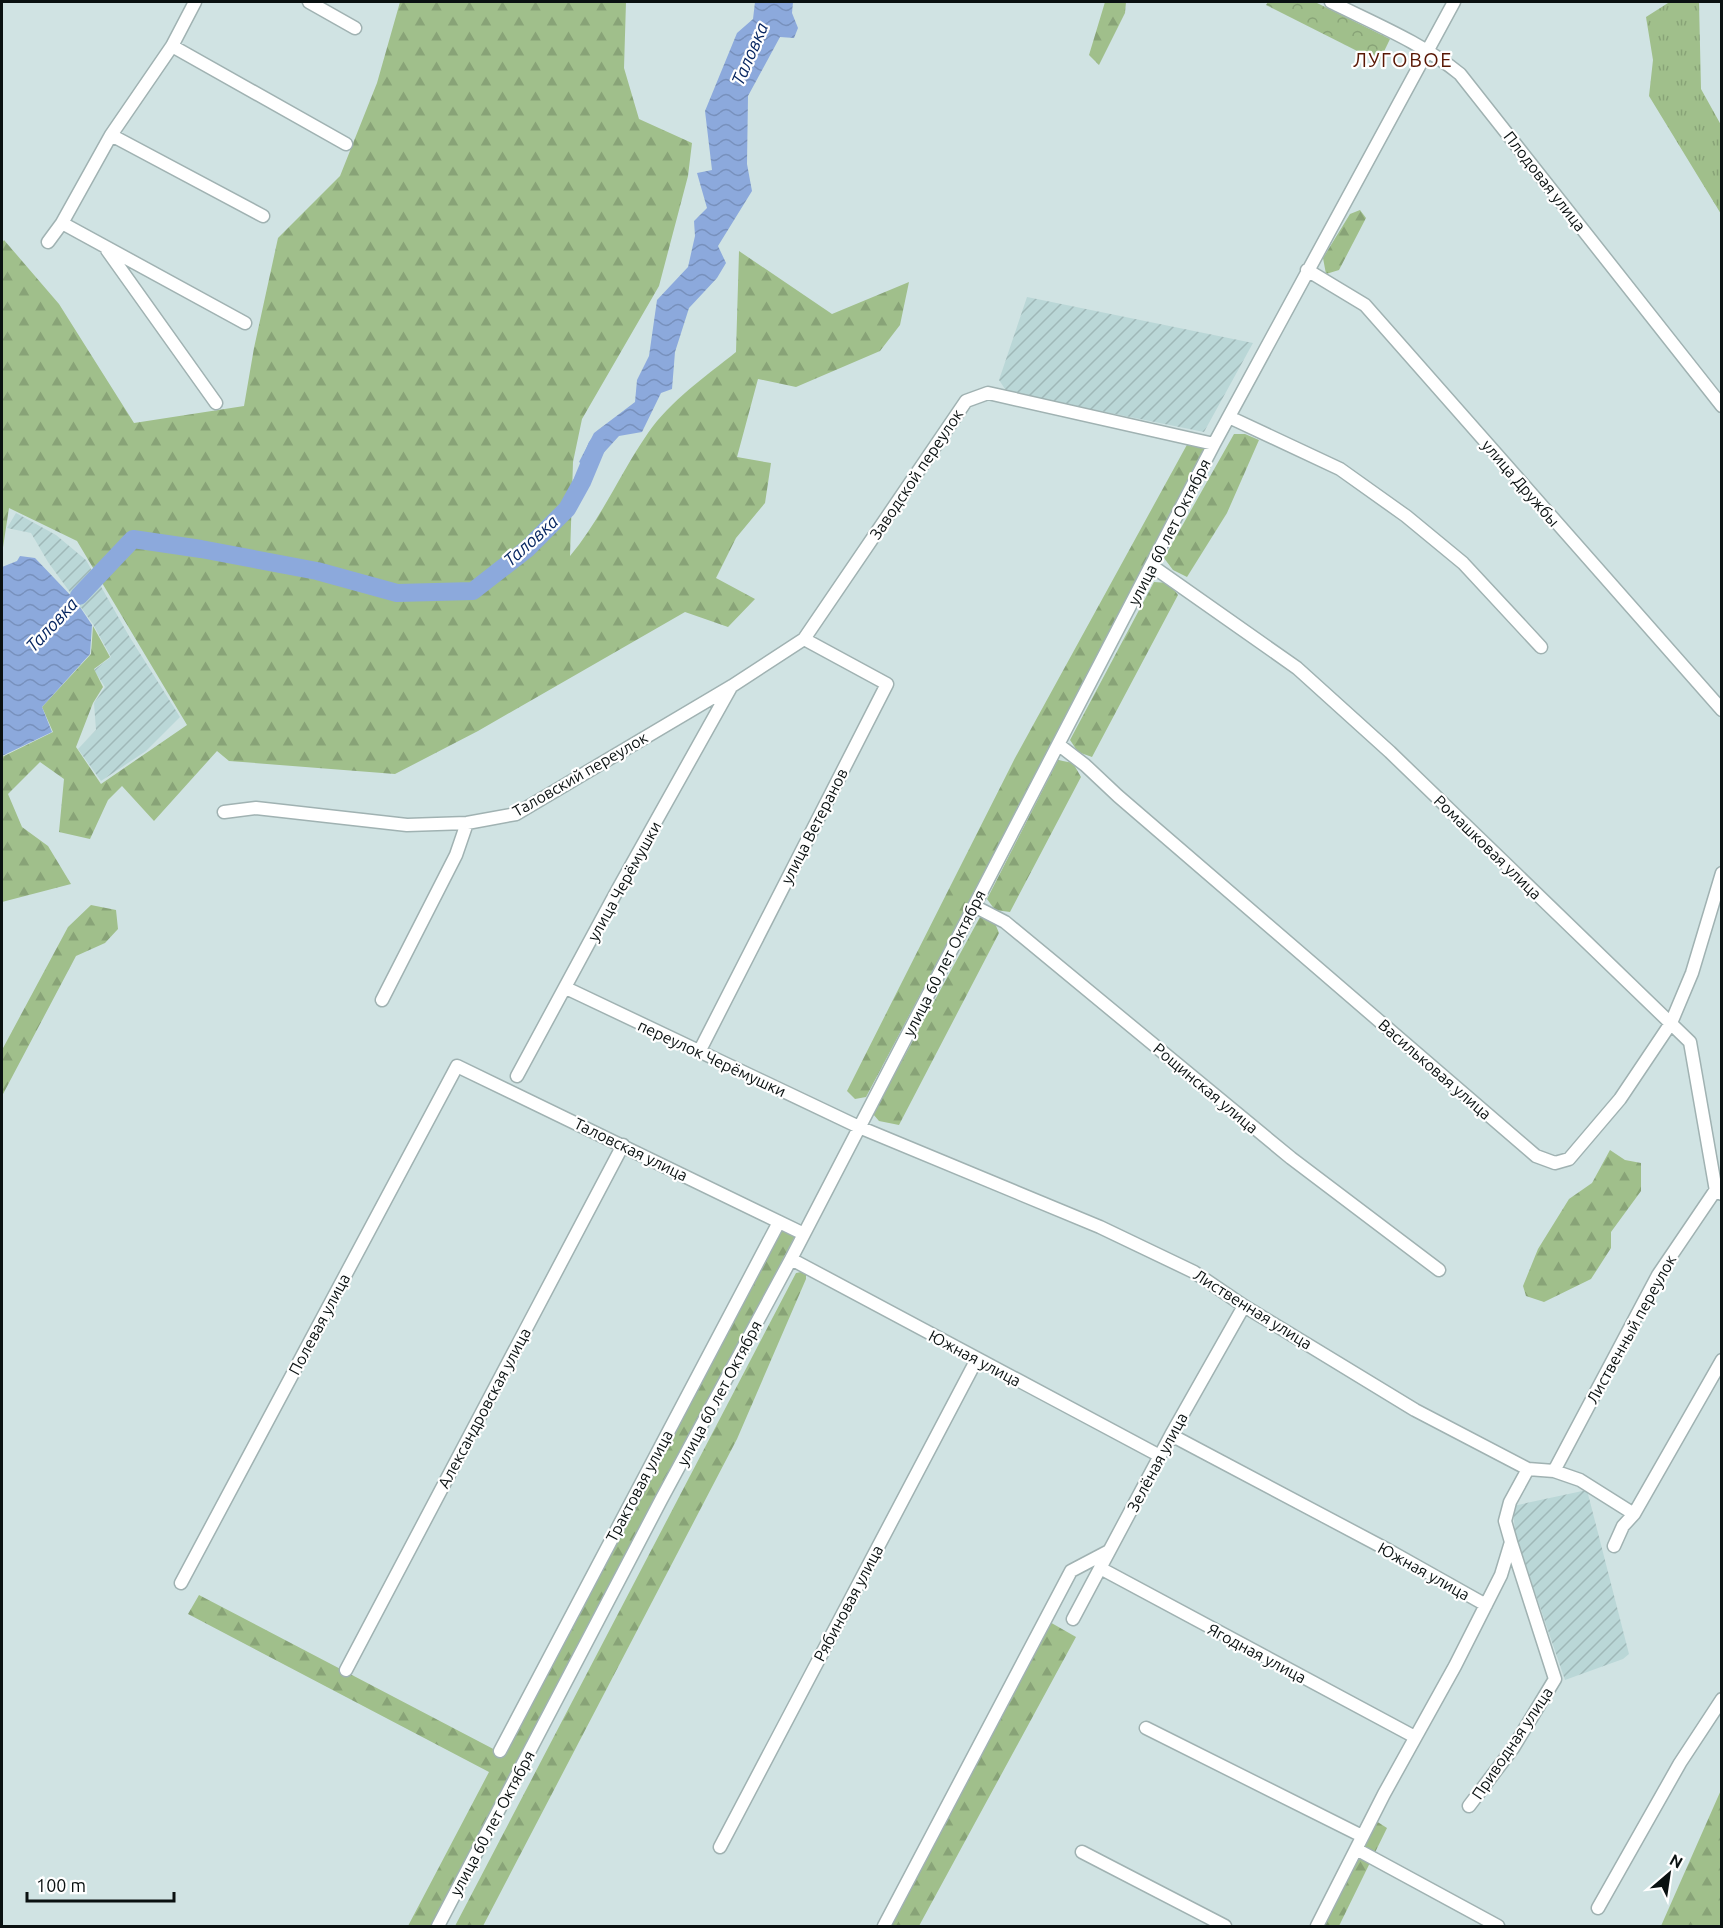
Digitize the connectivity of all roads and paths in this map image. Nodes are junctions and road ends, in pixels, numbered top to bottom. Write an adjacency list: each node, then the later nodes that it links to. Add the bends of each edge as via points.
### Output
1 (195, 2): 6 (street)
2 (309, 2): 5 (street)
3 (1331, 2): 7 (street, Плодовая улица)
4 (1454, 2): 7 (street, улица 60 лет Октября)
5 (355, 28)
6 (172, 46): 8 (street); 9 (street)
7 (1426, 50): 14 (street, улица 60 лет Октября); 17 (street, Плодовая улица, via 1460,74)
8 (111, 135): 10 (street); 11 (street)
9 (346, 144)
10 (263, 216)
11 (62, 223): 12 (street); 13 (street)
12 (48, 242)
13 (105, 248): 15 (street); 16 (street)
14 (1307, 270): 18 (street, улица 60 лет Октября); 24 (street, улица Дружбы, via 1365,305)
15 (245, 323)
16 (216, 403)
17 (1722, 406)
18 (1229, 417): 19 (street, улица 60 лет Октября); 22 (street, via 1340,469 1406,516 1463,563)
19 (1214, 444): 20 (street, улица 60 лет Октября); 21 (street, Заводской переулок, via 988,393 966,401)
20 (1152, 566): 25 (street, улица 60 лет Октября); 32 (street, Ромашковая улица, via 1297,668 1390,752)
21 (804, 639): 23 (street, Таловский переулок); 33 (street, улица Ветеранов, via 886,684)
22 (1540, 647)
23 (732, 686): 27 (street, Таловский переулок, via 516,814); 30 (street, улица Черёмушки)
24 (1722, 710)
25 (1059, 745): 29 (street, улица 60 лет Октября); 32 (street, Васильковая улица, via 1536,1156 1555,1163 1569,1159 1620,1100)
26 (224, 812): 27 (street, Таловский переулок, via 256,808 407,825)
27 (467, 824): 31 (street, via 456,855)
28 (1722, 873): 32 (street, Васильковая улица, via 1692,972)
29 (974, 906): 36 (street, улица 60 лет Октября); 42 (street, Рощинская улица, via 1005,922 1291,1158)
30 (566, 988): 33 (street, переулок Черёмушки); 35 (street, улица Черёмушки)
31 (382, 1000)
32 (1671, 1023): 38 (street, Ромашковая улица, via 1690,1042)
33 (699, 1053): 36 (street, переулок Черёмушки)
34 (457, 1066): 37 (street, Таловская улица); 55 (street, Полевая улица)
35 (517, 1076)
36 (859, 1127): 40 (street, улица 60 лет Октября); 43 (street, Лиственная улица, via 1100,1227 1194,1272)
37 (623, 1145): 39 (street, Таловская улица); 58 (street, Александровская улица)
38 (1720, 1189): 49 (street, Лиственный переулок, via 1658,1275)
39 (779, 1222): 40 (street, Таловская улица); 62 (street, Трактовая улица)
40 (804, 1234): 41 (street, улица 60 лет Октября)
41 (791, 1259): 44 (street, Южная улица); 69 (street, улица 60 лет Октября)
42 (1439, 1270)
43 (1244, 1306): 46 (street, Зелёная улица); 48 (street, Лиственная улица, via 1415,1410)
44 (977, 1359): 47 (street, Южная улица); 65 (street, Рябиновая улица)
45 (1722, 1360): 50 (street)
46 (1171, 1435): 47 (street, Зелёная улица); 56 (street, Южная улица)
47 (1160, 1456): 53 (street, Зелёная улица)
48 (1528, 1469): 49 (street, Лиственная улица); 51 (street, via 1510,1502 1505,1521)
49 (1554, 1471): 50 (street, Лиственная улица, via 1580,1480)
50 (1634, 1514): 52 (street)
51 (1511, 1542): 56 (street); 63 (street, Приводная улица, via 1555,1679 1513,1748)
52 (1614, 1546)
53 (1109, 1551): 54 (street, Зелёная улица); 70 (street, via 1071,1571)
54 (1100, 1568): 57 (street, Зелёная улица); 61 (street, Ягодная улица)
55 (181, 1583)
56 (1486, 1605): 61 (street)
57 (1073, 1618)
58 (346, 1670)
59 (1722, 1699): 68 (street, via 1680,1763)
60 (1146, 1728): 64 (street)
61 (1415, 1737): 64 (street)
62 (500, 1750)
63 (1469, 1806)
64 (1362, 1836): 66 (street)
65 (720, 1847)
66 (1356, 1849): 72 (street); 73 (street)
67 (1082, 1852): 71 (street)
68 (1598, 1908)
69 (438, 1926)
70 (884, 1926)
71 (1226, 1926)
72 (1317, 1926)
73 (1498, 1926)

